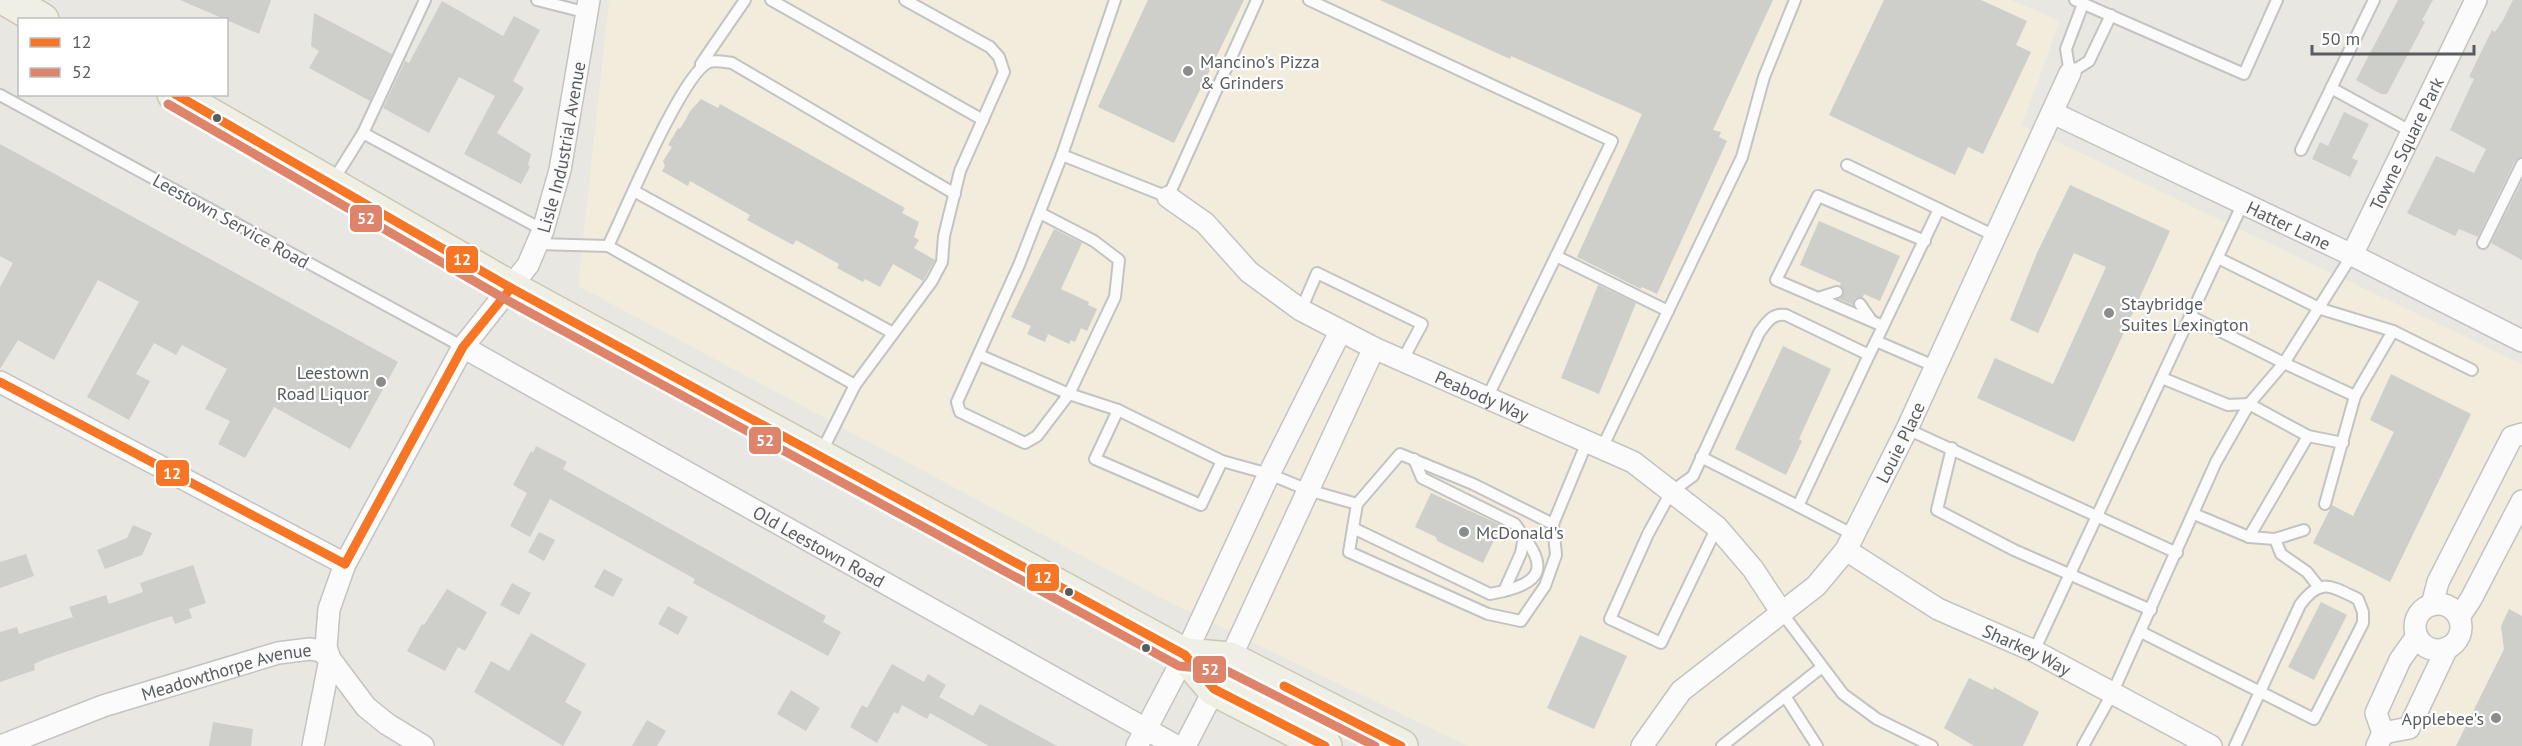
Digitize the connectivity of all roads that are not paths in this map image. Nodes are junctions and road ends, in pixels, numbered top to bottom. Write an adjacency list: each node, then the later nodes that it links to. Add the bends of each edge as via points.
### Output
1 (8, 0): 18 (main road)
2 (425, 0): 27 (lane)
3 (537, 0): 16 (lane)
4 (745, 0): 19 (lane)
5 (771, 0): 25 (lane)
6 (905, 0): 15 (lane)
7 (1115, 0): 29 (lane)
8 (1257, 0): 35 (lane)
9 (1309, 0): 45 (lane, via 1612,141)
10 (1795, 0): 53 (lane, via 1764,77 1742,157)
11 (2277, 0): 17 (lane, via 2244,74)
12 (2374, 0): 21 (lane)
13 (2476, 0): 26 (street, Towne Square Park)
14 (2079, 2): 17 (lane); 20 (lane, via 2066,49)
15 (919, 4): 25 (lane, via 990,47 999,57 1004,72)
16 (588, 6): 40 (street, Lisle Industrial Avenue, via 560,170)
17 (2111, 15): 20 (lane, via 2089,61)
18 (39, 18)
19 (697, 71): 33 (lane, via 653,147); 34 (lane, via 710,61 732,63)
20 (2070, 73): 24 (street, Louie Place)
21 (2331, 88): 26 (lane); 28 (lane)
22 (0, 95): 62 (lane, Leestown Service Road)
23 (177, 96): 32 (main road)
24 (2053, 113): 36 (street, Hatter Lane); 39 (street, Louie Place)
25 (983, 120): 34 (lane, via 960,171)
26 (2412, 132): 44 (street, Towne Square Park)
27 (363, 133): 32 (lane); 40 (lane)
28 (2301, 150)
29 (1062, 155): 35 (lane); 38 (lane)
30 (2522, 164): 42 (lane)
31 (1847, 165): 37 (lane)
32 (331, 185): 47 (main road)
33 (634, 190): 43 (lane); 59 (lane)
34 (955, 194): 59 (lane, via 942,262)
35 (1168, 197): 52 (street, Peabody Way, via 1205,223 1249,272)
36 (2243, 203): 44 (street, Hatter Lane); 46 (lane)
37 (1939, 209): 39 (lane); 41 (lane)
38 (1040, 213): 64 (lane); 73 (lane, via 1094,241 1119,260 1115,297)
39 (1995, 236): 68 (street, Louie Place)
40 (540, 237): 43 (lane); 47 (street, Lisle Industrial Avenue, via 528,265)
41 (1925, 241): 49 (lane, via 1818,196 1776,280); 56 (lane)
42 (2483, 243)
43 (609, 246): 72 (lane)
44 (2352, 255): 51 (lane); 61 (street, Hatter Lane)
45 (1556, 256): 53 (lane); 75 (lane)
46 (2218, 258): 51 (lane); 54 (lane)
47 (511, 288): 62 (street, Lisle Industrial Avenue); 84 (main road)
48 (1837, 292): 49 (lane)
49 (1818, 298): 55 (lane)
50 (1860, 304): 55 (lane)
51 (2321, 309): 58 (lane); 67 (lane)
52 (1301, 310): 57 (street, Peabody Way); 66 (lane, via 1317,273 1422,324)
53 (1668, 311): 82 (lane)
54 (2190, 316): 67 (lane); 70 (lane)
55 (1871, 320): 56 (lane)
56 (1883, 326): 60 (lane)
57 (1340, 332): 63 (street, Peabody Way); 88 (street)
58 (2393, 332): 69 (lane); 74 (lane)
59 (893, 333): 72 (lane)
60 (1876, 341): 65 (lane); 68 (lane)
61 (2522, 341)
62 (463, 347): 106 (street, Lisle Industrial Avenue); 126 (street, Old Leestown Road)
63 (1374, 348): 66 (street, Peabody Way); 89 (street)
64 (979, 355): 73 (lane); 73 (lane, via 957,402 960,411 1025,443 1037,436)
65 (1869, 355): 85 (lane, via 1786,315 1770,318 1759,333); 94 (lane)
66 (1402, 361): 75 (street, Peabody Way)
67 (2284, 363): 74 (lane); 76 (lane)
68 (1934, 366): 78 (street, Louie Place)
69 (2472, 370)
70 (2162, 378): 76 (lane, via 2228,405); 96 (lane)
71 (0, 382): 106 (street)
72 (855, 385): 84 (lane)
73 (1069, 394): 77 (lane)
74 (2355, 396): 81 (lane)
75 (1487, 398): 82 (street, Peabody Way)
76 (2249, 405): 80 (lane); 95 (lane, via 2216,462)
77 (1118, 410): 87 (lane); 87 (lane, via 1095,459 1201,505)
78 (1907, 429): 83 (lane); 104 (street, Louie Place)
79 (2522, 434): 110 (street, via 2512,437 2438,582)
80 (2308, 436): 81 (lane); 102 (lane)
81 (2343, 442): 93 (lane)
82 (1594, 445): 90 (street, Peabody Way, via 1633,462); 97 (lane)
83 (1952, 448): 96 (lane); 107 (lane, via 1937,510)
84 (820, 456): 118 (main road)
85 (1701, 457): 90 (lane, via 1693,476); 94 (lane)
86 (1414, 459): 92 (lane, via 1400,454); 97 (lane); 101 (lane, via 1422,478 1515,524)
87 (1222, 461): 88 (lane)
88 (1269, 474): 89 (lane); 118 (street)
89 (1308, 490): 92 (lane); 120 (street)
90 (1671, 492): 98 (street, Peabody Way); 98 (lane, via 1610,620 1661,643)
91 (2522, 501): 113 (street)
92 (1357, 504): 99 (lane)
93 (2325, 504)
94 (1798, 506): 104 (lane)
95 (2194, 514): 102 (lane); 105 (lane)
96 (2097, 516): 105 (lane); 107 (lane)
97 (1553, 524): 99 (lane, via 1556,555 1545,586 1521,621 1488,614 1349,552)
98 (1717, 527): 112 (street, Peabody Way, via 1753,569)
99 (1353, 528): 109 (lane, via 1490,594)
100 (2304, 530): 103 (lane)
101 (1524, 537): 109 (lane); 109 (lane, via 1537,554 1533,578)
102 (2249, 537): 103 (lane)
103 (2275, 540): 108 (lane, via 2281,554 2307,572)
104 (1850, 543): 112 (street, Louie Place, via 1816,586); 117 (street, Sharkey Way, via 1938,609)
105 (2177, 553): 111 (lane)
106 (345, 564): 119 (street, Lisle Industrial Avenue, via 329,609 326,647)
107 (2070, 575): 111 (lane); 117 (lane)
108 (2318, 586): 123 (lane, via 2300,604); 123 (lane, via 2330,586 2358,599 2363,623 2314,718)
109 (1504, 591)
110 (2432, 605): 113 (street, via 2448,606); 115 (street, via 2417,618)
111 (2151, 610): 114 (lane)
112 (1782, 613): 121 (lane); 136 (street, Louie Place, via 1680,691)
113 (2459, 617): 116 (street, via 2458,638)
114 (2141, 632): 123 (lane); 124 (lane)
115 (2417, 636): 116 (street, via 2433,650); 127 (street, via 2400,660 2376,713)
116 (2447, 648): 127 (street, via 2409,728)
117 (2034, 651): 124 (street, Sharkey Way)
118 (1185, 655): 120 (main road); 122 (main road); 126 (street)
119 (330, 658): 129 (street, Meadowthorpe Avenue, via 310,649 278,653 103,706); 130 (street, Lisle Industrial Avenue); 131 (street, Meadowthorpe Avenue, via 366,707)
120 (1230, 658): 122 (street); 135 (main road)
121 (1822, 667): 125 (lane); 139 (lane, via 1843,694 1878,719)
122 (1214, 689): 133 (street); 134 (main road)
123 (2260, 692): 141 (lane)
124 (2112, 694): 128 (lane); 140 (street, Sharkey Way)
125 (1785, 696): 137 (lane); 138 (lane)
126 (1141, 738): 132 (street, Old Leestown Road)
127 (2380, 740)
128 (2084, 745)
129 (1, 746)
130 (314, 746)
131 (423, 746)
132 (1176, 746)
133 (1185, 746)
134 (1325, 746)
135 (1401, 746)
136 (1642, 746)
137 (1722, 746)
138 (1817, 746)
139 (1932, 746)
140 (2211, 746)
141 (2235, 746)

